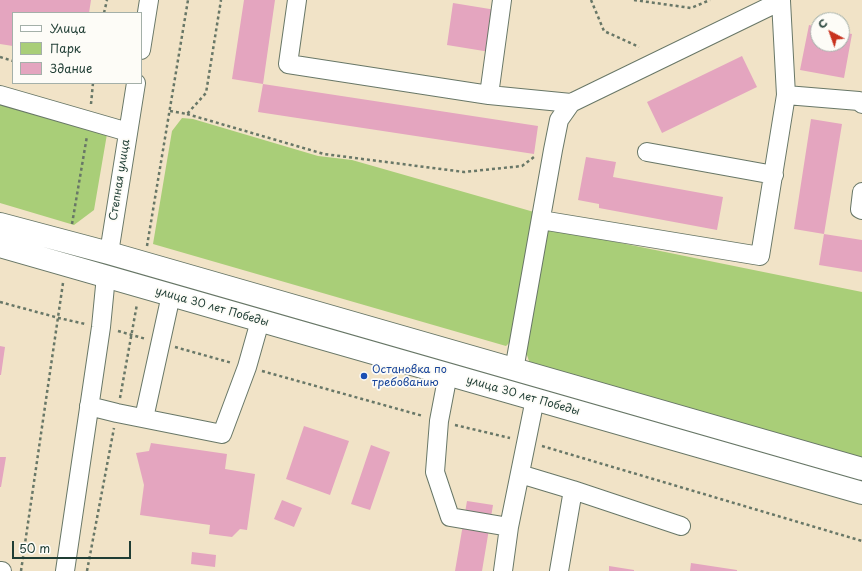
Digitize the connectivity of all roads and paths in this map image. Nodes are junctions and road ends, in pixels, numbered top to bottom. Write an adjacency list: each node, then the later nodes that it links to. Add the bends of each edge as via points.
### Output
1 (107, 0): 10 (path)
2 (149, 0): 11 (street)
3 (221, 0): 23 (path, via 206,93)
4 (297, 0): 18 (street, via 288,64)
5 (502, 0): 18 (street)
6 (591, 0): 12 (path, via 604,31)
7 (634, 0): 8 (path, via 691,8)
8 (710, 0)
9 (781, 1): 19 (street); 20 (street)
10 (104, 12)
11 (142, 44)
12 (639, 47)
13 (0, 58): 14 (path)
14 (12, 61)
15 (93, 84): 24 (path)
16 (136, 84): 25 (street, Степная улица)
17 (0, 95): 24 (street)
18 (489, 95): 20 (street)
19 (786, 95): 21 (street, via 859,100); 28 (street)
20 (571, 104): 26 (street, via 560,120)
21 (862, 104)
22 (170, 111): 23 (path)
23 (187, 114): 26 (path, via 324,154 464,172 522,166)
24 (89, 121): 25 (street); 33 (path)
25 (128, 132): 35 (street, Степная улица)
26 (555, 141): 31 (street)
27 (647, 152): 28 (street)
28 (774, 175): 31 (street, via 760,256)
29 (862, 192): 30 (street)
30 (862, 210)
31 (541, 220): 45 (street)
32 (0, 224): 33 (main road)
33 (69, 243): 35 (main road)
34 (0, 246): 36 (main road, улица 30 лет Победы)
35 (109, 253): 37 (main road, Степная улица); 45 (main road)
36 (66, 265): 37 (main road, улица 30 лет Победы); 40 (path)
37 (106, 276): 38 (main road, улица 30 лет Победы); 42 (street)
38 (171, 295): 41 (main road, улица 30 лет Победы); 43 (street)
39 (0, 302): 40 (path)
40 (59, 318): 42 (path); 59 (path)
41 (260, 321): 44 (street); 46 (main road, улица 30 лет Победы)
42 (101, 327): 43 (path); 48 (street)
43 (161, 343): 44 (path); 49 (street)
44 (247, 367): 49 (street, via 222,434); 50 (path)
45 (514, 370): 52 (main road)
46 (448, 374): 47 (main road, улица 30 лет Победы); 50 (street)
47 (535, 399): 51 (street); 55 (main road, улица 30 лет Победы)
48 (89, 406): 49 (street); 60 (street)
49 (144, 418)
50 (439, 421): 51 (path); 57 (street, via 435,472 450,518)
51 (526, 442): 53 (street); 58 (path)
52 (862, 469)
53 (520, 474): 54 (street); 57 (street)
54 (572, 490): 56 (street); 62 (street)
55 (862, 493)
56 (681, 526)
57 (509, 527): 61 (street)
58 (862, 541)
59 (21, 571)
60 (65, 571)
61 (503, 571)
62 (560, 571)

